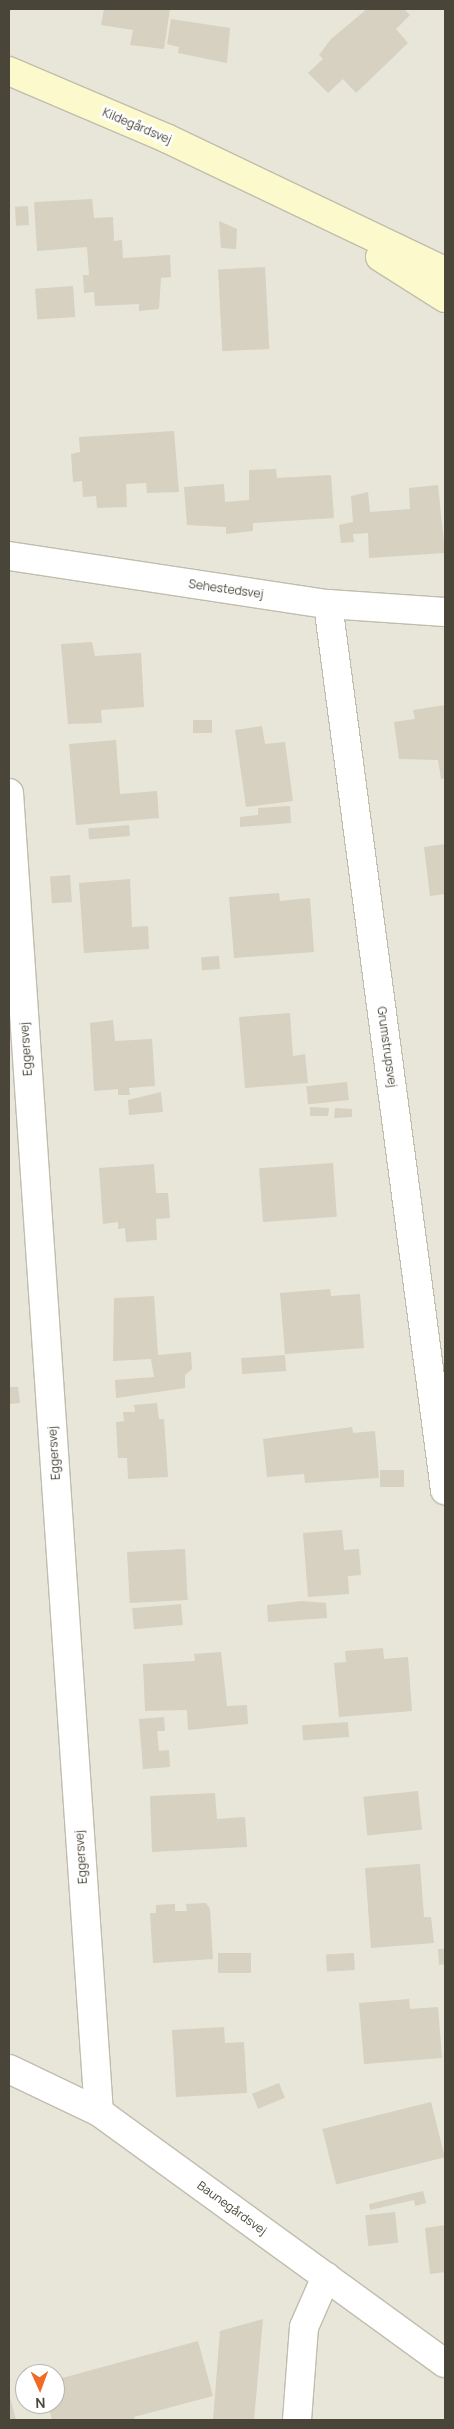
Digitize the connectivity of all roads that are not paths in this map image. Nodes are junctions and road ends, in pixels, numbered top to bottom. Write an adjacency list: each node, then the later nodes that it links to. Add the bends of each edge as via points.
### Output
1 (9, 72): 2 (street, Kildegårdsvej)
2 (264, 185): 3 (street, Kildegårdsvej); 4 (street, Kildegårdsvej)
3 (445, 271)
4 (445, 298)
5 (9, 556): 6 (street, Sehestedsvej)
6 (328, 604): 7 (street, Sehestedsvej); 9 (street, Grumstrupsvej)
7 (445, 612)
8 (9, 793): 11 (street, Eggersvej)
9 (445, 1490)
10 (9, 2069): 11 (street, Baunegårdsvej)
11 (98, 2112): 12 (street, Baunegårdsvej)
12 (326, 2277): 13 (street, Baunegårdsvej); 14 (street, via 304,2327)
13 (445, 2364)
14 (297, 2420)

